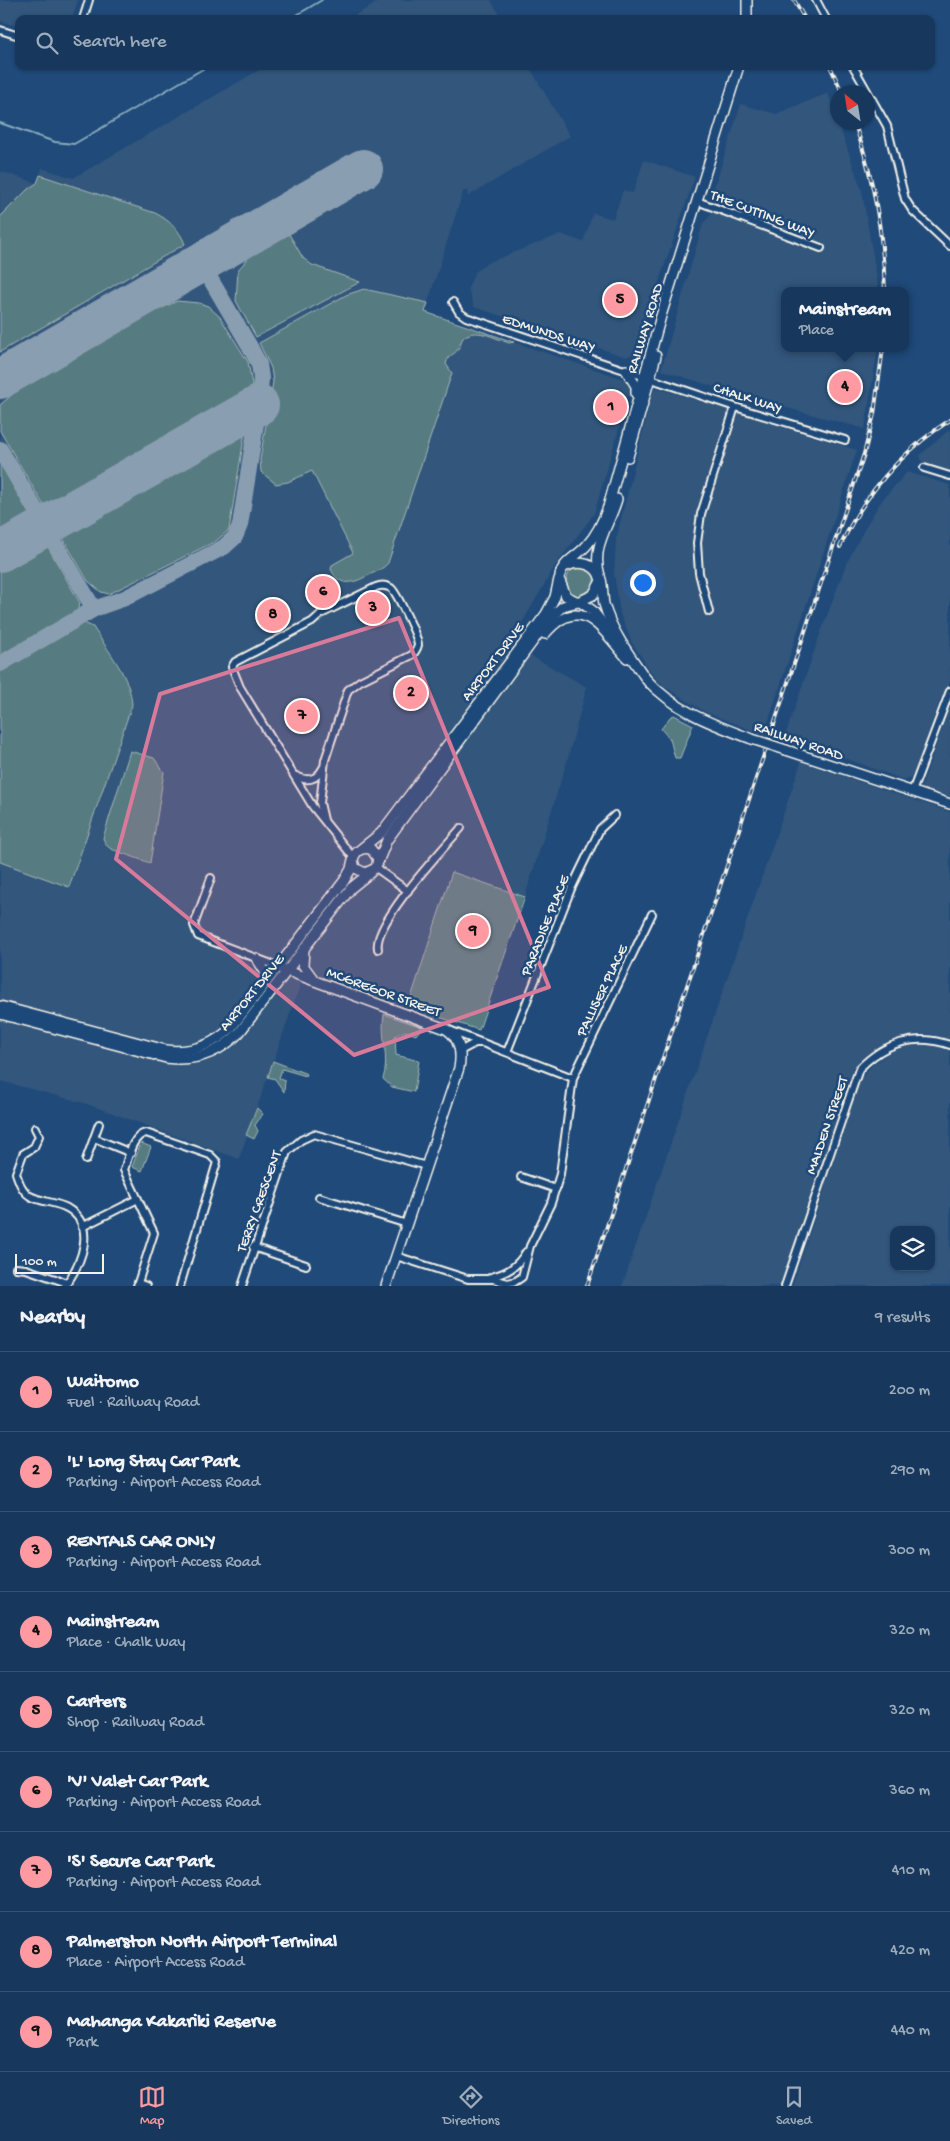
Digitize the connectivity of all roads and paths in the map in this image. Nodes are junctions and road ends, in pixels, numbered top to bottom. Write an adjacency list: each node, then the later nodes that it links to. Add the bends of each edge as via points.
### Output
1 (89, 0): 4 (street)
2 (747, 0): 5 (main road)
3 (816, 0): 6 (street)
4 (84, 15)
5 (747, 15)
6 (824, 15)
7 (0, 30): 8 (street)
8 (15, 35)
9 (738, 70): 11 (main road, RAILWAY ROAD)
10 (855, 70): 12 (street, via 887,126 905,199 912,210)
11 (697, 201): 13 (street, THE CUTTING WAY); 16 (main road, RAILWAY ROAD)
12 (950, 246)
13 (821, 248)
14 (453, 302): 15 (street, EDMUNDS WAY, via 466,317)
15 (626, 370): 16 (street, EDMUNDS WAY); 19 (main road, via 633,379 636,392)
16 (647, 377): 17 (street, CHALK WAY); 19 (main road, RAILWAY ROAD); 23 (main road, RAILWAY ROAD, via 611,519 596,550)
17 (735, 407): 18 (street, CHALK WAY); 25 (street, via 701,514 699,573)
18 (845, 440)
19 (623, 452): 22 (main road, RAILWAY ROAD, via 601,524 585,548 563,567)
20 (924, 468): 21 (street)
21 (950, 476)
22 (560, 577): 23 (main road, via 568,566 580,563 591,567); 24 (main road, via 562,591); 37 (main road, AIRPORT DRIVE, via 546,614 380,833)
23 (600, 578): 24 (main road, via 593,595); 28 (main road, RAILWAY ROAD, via 608,616)
24 (578, 602): 26 (main road, RAILWAY ROAD, via 601,619); 27 (main road, AIRPORT DRIVE, via 564,606 554,614)
25 (709, 612)
26 (632, 664): 27 (main road, via 594,620 572,615 554,624); 28 (main road, RAILWAY ROAD)
27 (509, 675): 38 (main road, AIRPORT DRIVE, via 387,840)
28 (649, 682): 32 (main road, RAILWAY ROAD, bridge, via 670,701 698,718)
29 (950, 691): 32 (street)
30 (325, 760): 31 (street, via 322,771 315,778 306,780); 31 (street, via 350,688 412,655 417,649 417,639 403,608 394,592 387,587 376,587 321,614 233,665 232,672 240,687); 35 (street, via 320,804)
31 (295, 775): 35 (street)
32 (912, 792): 33 (main road, RAILWAY ROAD)
33 (950, 804)
34 (615, 815): 55 (street, PARADISE PLACE, via 600,829 571,889)
35 (324, 820): 37 (street)
36 (461, 828): 40 (street)
37 (357, 854): 38 (main road, via 374,852); 38 (main road, via 355,868 361,873); 45 (main road, AIRPORT DRIVE, via 347,877)
38 (376, 868): 40 (street); 42 (main road, AIRPORT DRIVE, via 351,888)
39 (212, 878): 44 (street, MCGREGOR STREET, via 194,925 195,932 202,939)
40 (408, 891): 43 (street, via 381,928 376,943)
41 (652, 914): 56 (street, PALLISER PLACE)
42 (304, 949): 46 (main road, AIRPORT DRIVE); 48 (main road, via 303,965)
43 (378, 949)
44 (257, 959): 45 (street, MCGREGOR STREET); 47 (main road)
45 (277, 966): 46 (main road, MCGREGOR STREET); 47 (main road, AIRPORT DRIVE)
46 (286, 971): 48 (main road, MCGREGOR STREET); 50 (main road, AIRPORT DRIVE, via 233,1039 218,1050 192,1058 157,1056)
47 (268, 979): 49 (main road, AIRPORT DRIVE, via 224,1035 209,1045 183,1051 166,1050)
48 (316, 981): 51 (main road, MCGREGOR STREET)
49 (0, 1006)
50 (0, 1014)
51 (446, 1029): 52 (street); 54 (main road, MCGREGOR STREET, via 457,1039)
52 (483, 1043): 54 (street, via 475,1042); 55 (street)
53 (950, 1045): 81 (street, MALDEN STREET, via 909,1040 888,1046 859,1069)
54 (460, 1051): 62 (main road, via 459,1068)
55 (507, 1052): 56 (street)
56 (573, 1078): 64 (street, PALLISER PLACE)
57 (99, 1124): 59 (street)
58 (35, 1128): 68 (street, via 39,1136 34,1147 23,1154 16,1174 22,1189 30,1196 68,1209)
59 (94, 1138): 60 (street); 61 (street)
60 (131, 1153): 66 (street, via 125,1173); 78 (street, via 137,1138 146,1133 210,1155 217,1162)
61 (86, 1160)
62 (426, 1166): 67 (main road); 70 (street, TERRY CRESCENT, via 314,1134 301,1140 287,1152)
63 (521, 1177): 64 (street)
64 (556, 1189): 69 (street, PALLISER PLACE)
65 (320, 1197): 67 (street)
66 (138, 1199): 68 (street); 76 (street, via 154,1233)
67 (407, 1224): 71 (main road)
68 (82, 1227): 75 (street, via 84,1246)
69 (530, 1246): 74 (street, via 516,1266); 74 (street, via 525,1270 519,1279 508,1283)
70 (254, 1247): 72 (street); 79 (street, TERRY CRESCENT)
71 (396, 1256): 74 (street, via 461,1277); 80 (main road)
72 (306, 1265)
73 (16, 1268): 75 (street)
74 (485, 1279)
75 (66, 1284)
76 (138, 1285): 77 (street)
77 (146, 1286)
78 (180, 1286)
79 (242, 1286)
80 (386, 1286)
81 (784, 1286)

